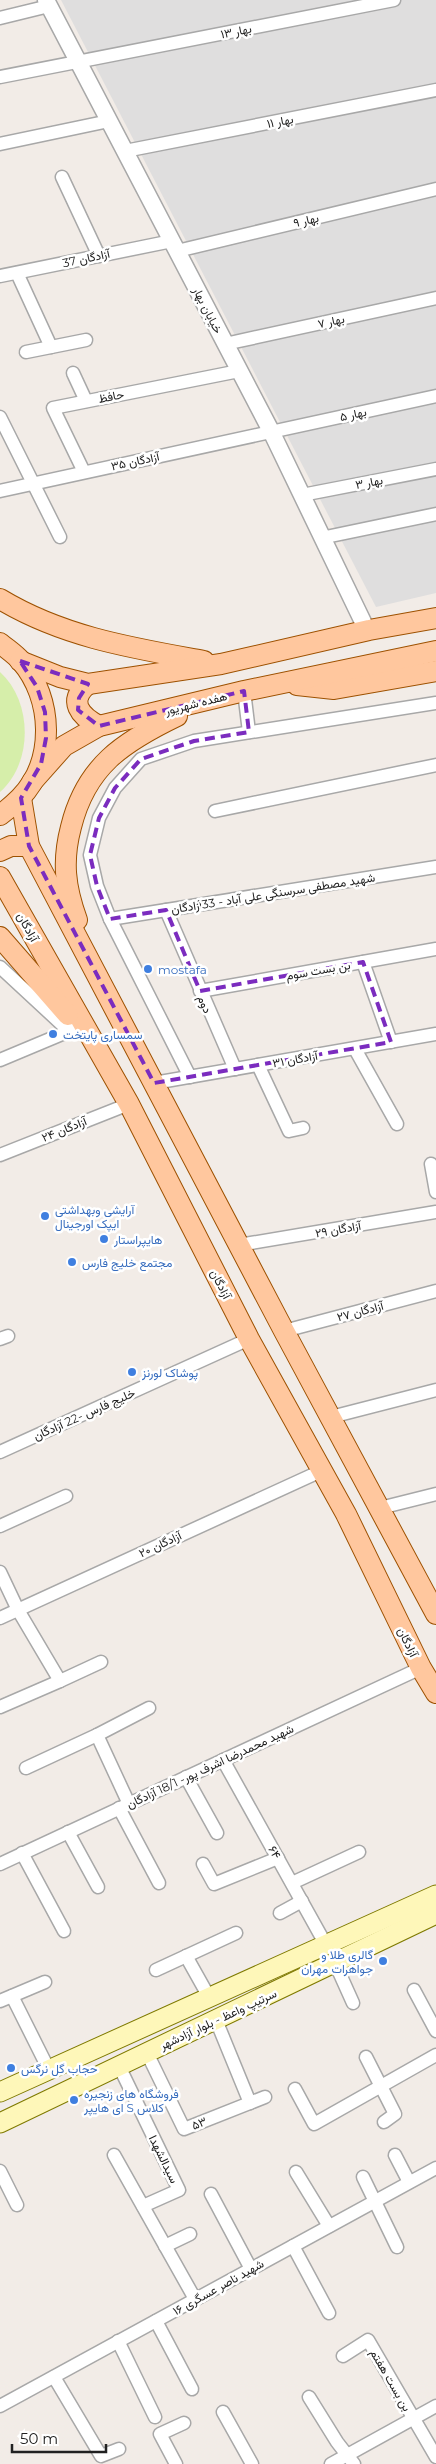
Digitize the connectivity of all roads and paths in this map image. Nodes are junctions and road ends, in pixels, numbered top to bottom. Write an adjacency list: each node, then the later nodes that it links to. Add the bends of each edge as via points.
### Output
1 (394, 0): 4 (street, بهار ۱۳)
2 (48, 3): 3 (street); 4 (street, خیابان بهار)
3 (0, 18)
4 (78, 62): 5 (street, بهار ۱۳); 7 (street, خیابان بهار)
5 (0, 77)
6 (436, 90): 9 (street, بهار ۱۱)
7 (109, 121): 8 (street); 9 (street, خیابان بهار)
8 (0, 144)
9 (125, 151): 12 (street, خیابان بهار)
10 (62, 177): 13 (street)
11 (436, 189): 12 (street, بهار ۹)
12 (174, 246): 13 (street, آزادگان 37); 18 (street, خیابان بهار)
13 (99, 256): 14 (street, آزادگان 37)
14 (17, 273): 15 (street, آزادگان 37); 19 (street)
15 (0, 276)
16 (436, 298): 18 (street, بهار ۷)
17 (86, 340): 19 (street)
18 (225, 344): 21 (street, خیابان بهار)
19 (51, 347): 20 (street)
20 (26, 352)
21 (239, 371): 24 (street, حافظ); 26 (street, خیابان بهار)
22 (73, 373): 24 (street)
23 (436, 396): 26 (street, بهار ۵)
24 (86, 401): 28 (street, حافظ, via 53,408)
25 (0, 417): 29 (street)
26 (271, 431): 28 (street, آزادگان ۳۵); 31 (street, خیابان بهار)
27 (436, 469): 31 (street, بهار ۳)
28 (84, 472): 29 (street, آزادگان ۳۵)
29 (32, 484): 30 (street, آزادگان ۳۵); 33 (street)
30 (0, 491)
31 (302, 495): 34 (street, خیابان بهار)
32 (436, 514): 34 (street)
33 (60, 537)
34 (321, 538): 38 (street, خیابان بهار)
35 (0, 599): 42 (main road, via 27,616 116,646)
36 (436, 610): 38 (main road)
37 (436, 618): 38 (main road)
38 (366, 626): 42 (main road)
39 (0, 643): 41 (main road)
40 (436, 651): 45 (main road, هفده شهریور)
41 (20, 660): 44 (main road, via 60,677); 52 (main road, via 37,687 45,712 46,738 40,764)
42 (221, 664): 44 (main road)
43 (435, 673): 45 (main road, via 334,689)
44 (88, 684): 49 (main road, via 82,689 78,710 84,718)
45 (280, 684): 46 (main road, هفده شهریور)
46 (244, 691): 47 (main road, هفده شهریور); 50 (street)
47 (209, 700): 49 (main road, هفده شهریور); 65 (main road, via 142,733 93,775 76,805 64,856 67,879 73,907)
48 (436, 702): 50 (street)
49 (99, 726): 52 (main road, هفده شهریور, via 64,746)
50 (249, 732): 60 (street, via 194,741 141,759 115,788 99,818 90,855 97,886)
51 (436, 765): 53 (street)
52 (27, 790): 54 (main road, هفده شهریور); 55 (main road)
53 (215, 811)
54 (0, 815)
55 (29, 846): 56 (main road, via 11,846); 65 (main road)
56 (0, 851)
57 (436, 867): 59 (street, شهید مصطفی سرسنگی علی آباد - 33آزادگان)
58 (0, 877): 67 (main road, آزادگان)
59 (166, 910): 60 (street, شهید مصطفی سرسنگی علی آباد - 33آزادگان); 66 (street, دوم)
60 (110, 919): 74 (street)
61 (0, 938): 67 (main road)
62 (436, 949): 63 (street, بن بست سوم)
63 (363, 962): 66 (street, بن بست سوم); 69 (street)
64 (2, 973): 67 (street)
65 (101, 985): 75 (main road)
66 (200, 991): 73 (street, دوم)
67 (76, 1029): 71 (street); 76 (main road, آزادگان)
68 (436, 1034): 69 (street, ۳۱ آزادگان)
69 (392, 1042): 70 (street, ۳۱ آزادگان)
70 (355, 1049): 72 (street, ۳۱ آزادگان); 77 (street)
71 (0, 1060)
72 (258, 1065): 73 (street, ۳۱ آزادگان); 78 (street, via 288,1131)
73 (234, 1069): 74 (street, ۳۱ آزادگان)
74 (190, 1077): 75 (street, ۳۱ آزادگان)
75 (154, 1083): 83 (main road)
76 (129, 1104): 79 (street, ۲۴ آزادگان); 86 (main road, آزادگان)
77 (397, 1124)
78 (303, 1128)
79 (0, 1155)
80 (431, 1164): 81 (street)
81 (436, 1192)
82 (436, 1212): 83 (street, ۲۹ آزادگان)
83 (239, 1245): 85 (main road)
84 (436, 1290): 85 (street, ۲۷ آزادگان)
85 (284, 1331): 88 (main road)
86 (249, 1339): 89 (street, خلیج فارس -22 آزادگان); 90 (main road, آزادگان)
87 (436, 1390): 88 (street)
88 (331, 1417): 93 (main road)
89 (0, 1452)
90 (320, 1470): 96 (street, ۲۰ آزادگان); 100 (main road, آزادگان, via 346,1514)
91 (436, 1494): 93 (street)
92 (66, 1496): 94 (street)
93 (380, 1508): 97 (main road)
94 (0, 1526)
95 (0, 1572): 96 (street)
96 (18, 1610): 98 (street, ۲۰ آزادگان); 101 (street)
97 (436, 1614)
98 (0, 1618)
99 (101, 1662): 101 (street)
100 (421, 1668): 102 (main road, آزادگان); 106 (street, شهید محمدرضا اشرف پور- 18/1 آزادگان)
101 (60, 1681): 103 (street)
102 (436, 1693)
103 (0, 1708)
104 (149, 1708): 105 (street)
105 (97, 1735): 107 (street); 109 (street)
106 (224, 1760): 108 (street, شهید محمدرضا اشرف پور- 18/1 آزادگان); 114 (street, ۶۴)
107 (26, 1768)
108 (186, 1777): 109 (street, شهید محمدرضا اشرف پور- 18/1 آزادگان); 111 (street)
109 (124, 1806): 110 (street, شهید محمدرضا اشرف پور- 18/1 آزادگان); 117 (street)
110 (68, 1832): 113 (street, شهید محمدرضا اشرف پور- 18/1 آزادگان); 119 (street)
111 (217, 1833)
112 (358, 1850): 118 (street)
113 (22, 1853): 115 (street, شهید محمدرضا اشرف پور- 18/1 آزادگان); 124 (street)
114 (278, 1858): 116 (street, via 214,1884); 118 (street, ۶۴)
115 (0, 1864)
116 (203, 1864)
117 (159, 1883)
118 (292, 1883): 121 (street, ۶۴)
119 (98, 1887)
120 (436, 1895): 126 (main road, سرتیپ واعظ - بلوار آزادشهر)
121 (302, 1901): 122 (street); 126 (street, ۶۴)
122 (280, 1913)
123 (436, 1914): 128 (main road, سرتیپ واعظ - بلوار آزادشهر)
124 (64, 1932)
125 (236, 1933): 127 (street)
126 (326, 1945): 132 (main road, سرتیپ واعظ - بلوار آزادشهر)
127 (186, 1956): 129 (street); 132 (street)
128 (335, 1963): 134 (street); 135 (main road, سرتیپ واعظ - بلوار آزادشهر)
129 (156, 1970)
130 (45, 1982): 133 (street)
131 (414, 1990): 136 (street)
132 (209, 1997): 141 (main road, سرتیپ واعظ - بلوار آزادشهر)
133 (6, 1999): 141 (street)
134 (353, 2003)
135 (216, 2020): 137 (main road, سرتیپ واعظ - بلوار آزادشهر); 146 (street)
136 (436, 2031)
137 (146, 2053): 140 (main road, سرتیپ واعظ - بلوار آزادشهر); 146 (street, ۵۳, via 184,2129)
138 (436, 2055): 142 (street)
139 (366, 2057): 142 (street)
140 (119, 2066): 148 (main road, سرتیپ واعظ - بلوار آزادشهر); 159 (street, سیدالشهدا, via 179,2190)
141 (49, 2070): 144 (main road, سرتیپ واعظ - بلوار آزادشهر)
142 (380, 2085): 143 (street, via 314,2124); 147 (street, via 395,2114)
143 (295, 2089)
144 (0, 2092)
145 (265, 2097): 146 (street, ۵۳)
146 (250, 2103)
147 (384, 2122)
148 (0, 2123)
149 (114, 2155): 159 (street)
150 (395, 2155): 155 (street)
151 (436, 2168): 155 (street, ۱۶ شهید ناصر عسگری)
152 (0, 2171): 158 (street)
153 (296, 2172): 160 (street)
154 (363, 2177): 157 (street)
155 (409, 2182): 157 (street, ۱۶ شهید ناصر عسگری)
156 (211, 2194): 165 (street)
157 (374, 2202): 160 (street, ۱۶ شهید ناصر عسگری); 164 (street)
158 (17, 2205)
159 (142, 2206): 162 (street)
160 (329, 2226): 163 (street, ۱۶ شهید ناصر عسگری)
161 (190, 2234): 162 (street)
162 (165, 2246): 166 (street)
163 (293, 2246): 165 (street, ۱۶ شهید ناصر عسگری); 167 (street)
164 (397, 2247)
165 (251, 2269): 166 (street, ۱۶ شهید ناصر عسگری)
166 (195, 2299): 168 (street, ۱۶ شهید ناصر عسگری)
167 (329, 2313)
168 (156, 2321): 169 (street, ۱۶ شهید ناصر عسگری); 172 (street)
169 (118, 2341): 171 (street, ۱۶ شهید ناصر عسگری); 177 (street)
170 (343, 2356): 178 (street, بن بست هفتم, via 368,2340)
171 (54, 2377): 174 (street, ۱۶ شهید ناصر عسگری); 180 (street, via 101,2456)
172 (192, 2389)
173 (309, 2397): 182 (street)
174 (0, 2406)
175 (436, 2406): 178 (street)
176 (223, 2412): 184 (street)
177 (155, 2417)
178 (413, 2419): 181 (street); 182 (street)
179 (184, 2423): 183 (street, via 160,2434)
180 (119, 2449)
181 (436, 2457)
182 (351, 2459): 185 (street)
183 (176, 2464)
184 (252, 2464)
185 (331, 2464)

